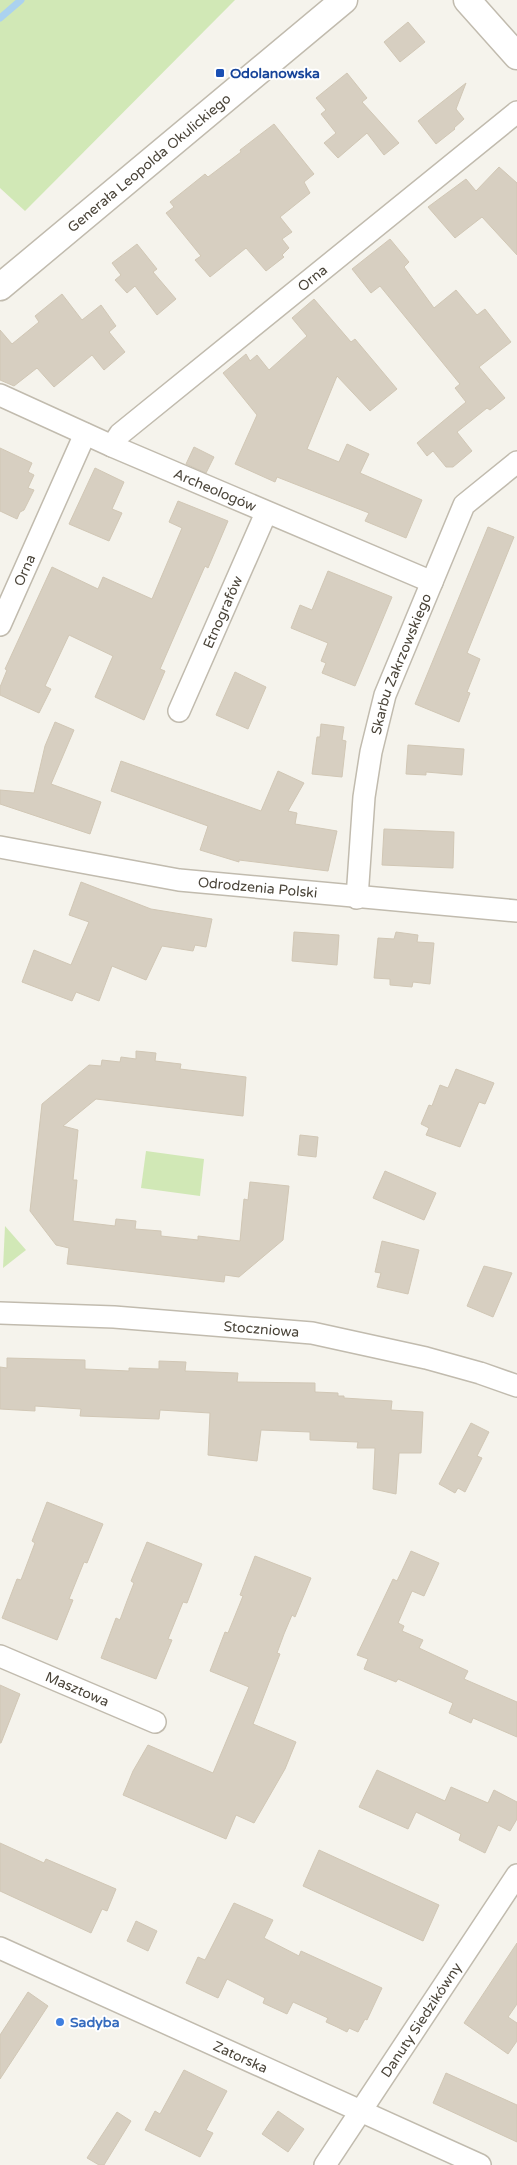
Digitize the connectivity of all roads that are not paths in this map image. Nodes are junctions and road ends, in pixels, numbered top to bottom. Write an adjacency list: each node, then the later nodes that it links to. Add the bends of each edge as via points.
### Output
1 (344, 0): 5 (street, Generała Leopolda Okulickiego)
2 (467, 0): 3 (street)
3 (517, 56)
4 (517, 112): 8 (street, Orna, via 120,434)
5 (0, 287)
6 (0, 395): 7 (street, Archeologów)
7 (84, 434): 8 (street, Archeologów); 12 (street, Orna)
8 (112, 446): 10 (street, Archeologów)
9 (517, 462): 11 (street, Skarbu Zakrzowskiego, via 464,506)
10 (266, 513): 11 (street, Archeologów); 13 (street, Etnografów)
11 (432, 582): 15 (street, Skarbu Zakrzowskiego, via 384,695 378,719 364,797)
12 (0, 625)
13 (179, 712)
14 (0, 847): 15 (street, Odrodzenia Polski, via 179,880)
15 (357, 898): 16 (street, Odrodzenia Polski)
16 (517, 911)
17 (0, 1313): 18 (street, Stoczniowa, via 114,1317 312,1333 426,1358)
18 (517, 1386)
19 (0, 1656): 20 (street, Masztowa)
20 (155, 1722)
21 (517, 1875): 23 (street, Danuty Siedzikówny)
22 (0, 1948): 23 (street, Zatorska)
23 (362, 2112): 24 (street, Danuty Siedzikówny); 25 (street, Zatorska)
24 (325, 2165)
25 (480, 2165)

